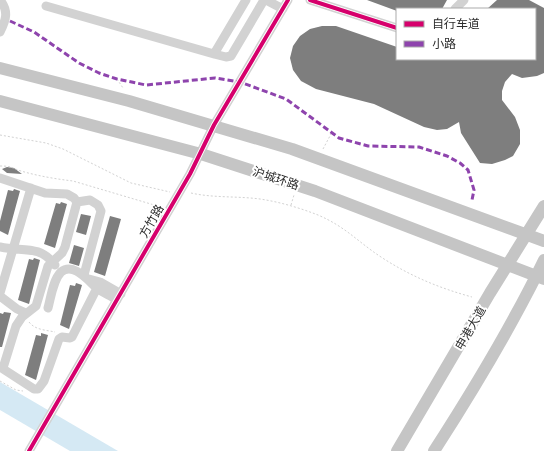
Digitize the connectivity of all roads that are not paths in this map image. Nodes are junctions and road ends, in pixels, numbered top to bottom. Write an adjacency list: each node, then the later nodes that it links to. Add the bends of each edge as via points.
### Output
1 (246, 0): 12 (street)
2 (265, 0): 9 (street); 12 (street, via 231,56)
3 (288, 0): 9 (street, 方竹路)
4 (310, 0): 10 (street)
5 (464, 0): 8 (street)
6 (3, 2): 11 (street, via 6,16)
7 (46, 6): 12 (street)
8 (456, 8)
9 (283, 9): 15 (street, 方竹路)
10 (396, 28)
11 (0, 32)
12 (214, 54)
13 (0, 68): 15 (main road)
14 (0, 101): 16 (main road, 沪城环路)
15 (214, 126): 16 (street, 方竹路); 21 (main road, via 348,169)
16 (201, 154): 27 (main road, 沪城环路, via 315,191); 34 (street, 方竹路)
17 (0, 178): 18 (street)
18 (31, 188): 19 (street, via 45,193 67,194); 24 (street)
19 (77, 202): 26 (street, via 65,248); 29 (street, via 90,200 101,211)
20 (544, 206): 21 (main road, 申港大道)
21 (526, 234): 22 (main road); 27 (main road, 申港大道)
22 (544, 241)
23 (0, 247): 24 (street)
24 (13, 250): 26 (street, via 40,252); 32 (street)
25 (544, 260): 30 (main road)
26 (52, 261): 28 (street); 36 (street, via 48,266 36,306)
27 (507, 265): 30 (main road, 沪城环路); 39 (main road, 申港大道)
28 (61, 272): 29 (street, via 74,271); 35 (street)
29 (86, 277): 31 (street); 34 (street, via 100,282)
30 (540, 278): 40 (main road)
31 (97, 288): 34 (street); 37 (street, via 72,337 59,339 42,386 38,389 30,386)
32 (0, 293)
33 (0, 296): 36 (street, via 16,309)
34 (119, 297): 38 (street, 方竹路)
35 (48, 308)
36 (26, 313): 37 (street, via 16,326)
37 (1, 368)
38 (29, 451)
39 (398, 451)
40 (434, 451)

